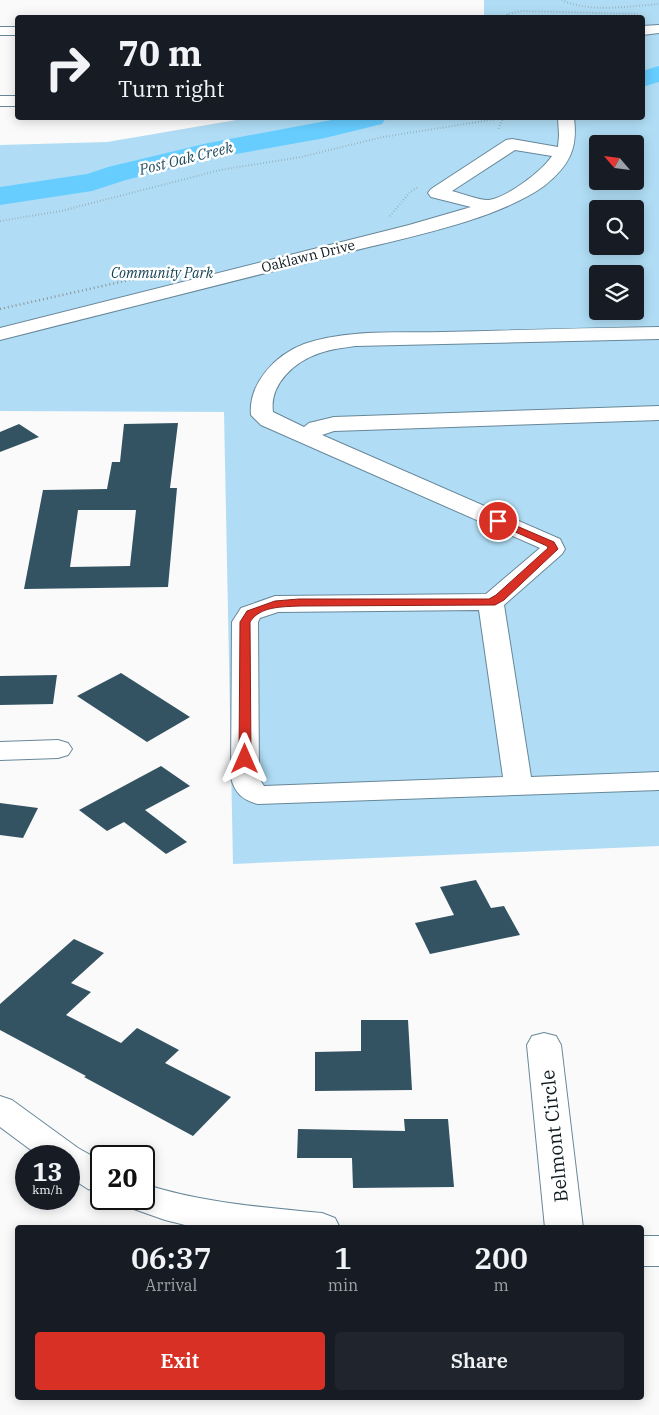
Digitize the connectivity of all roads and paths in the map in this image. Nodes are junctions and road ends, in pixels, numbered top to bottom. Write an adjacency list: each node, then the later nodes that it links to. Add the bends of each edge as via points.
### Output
1 (562, 0): 2 (path, via 587,6)
2 (659, 4)
3 (643, 14): 4 (path, via 522,11)
4 (506, 15)
5 (659, 29): 8 (street)
6 (0, 31): 7 (street)
7 (15, 31)
8 (645, 31)
9 (0, 101): 10 (street)
10 (15, 101)
11 (490, 120): 19 (path, via 383,137 301,157 220,170 42,215)
12 (502, 120): 14 (path)
13 (566, 120): 15 (street, Oaklawn Drive, via 568,133)
14 (495, 136)
15 (563, 153): 17 (street, Oaklawn Drive, via 554,166 534,183); 17 (street, via 512,144 437,194)
16 (425, 182): 18 (path, via 410,192)
17 (490, 206): 23 (street, Oaklawn Drive, via 416,229)
18 (386, 220)
19 (0, 221)
20 (150, 275): 21 (path)
21 (0, 309)
22 (659, 333): 25 (street, via 355,340 321,345 300,352 284,365 260,398 262,415)
23 (0, 334)
24 (659, 413): 25 (street, via 334,424 317,428)
25 (307, 437): 26 (street, via 551,544 553,549 546,557)
26 (491, 602): 30 (street); 30 (street, via 299,602 275,604 250,613 245,622 246,778 248,788 258,795)
27 (58, 749): 28 (street)
28 (0, 751)
29 (659, 781): 30 (street)
30 (518, 784)
31 (544, 1045): 36 (street, Belmont Circle)
32 (0, 1109): 33 (street)
33 (49, 1145)
34 (155, 1202): 35 (street, via 214,1216)
35 (295, 1225)
36 (564, 1225)
37 (644, 1251): 38 (street)
38 (659, 1251)

